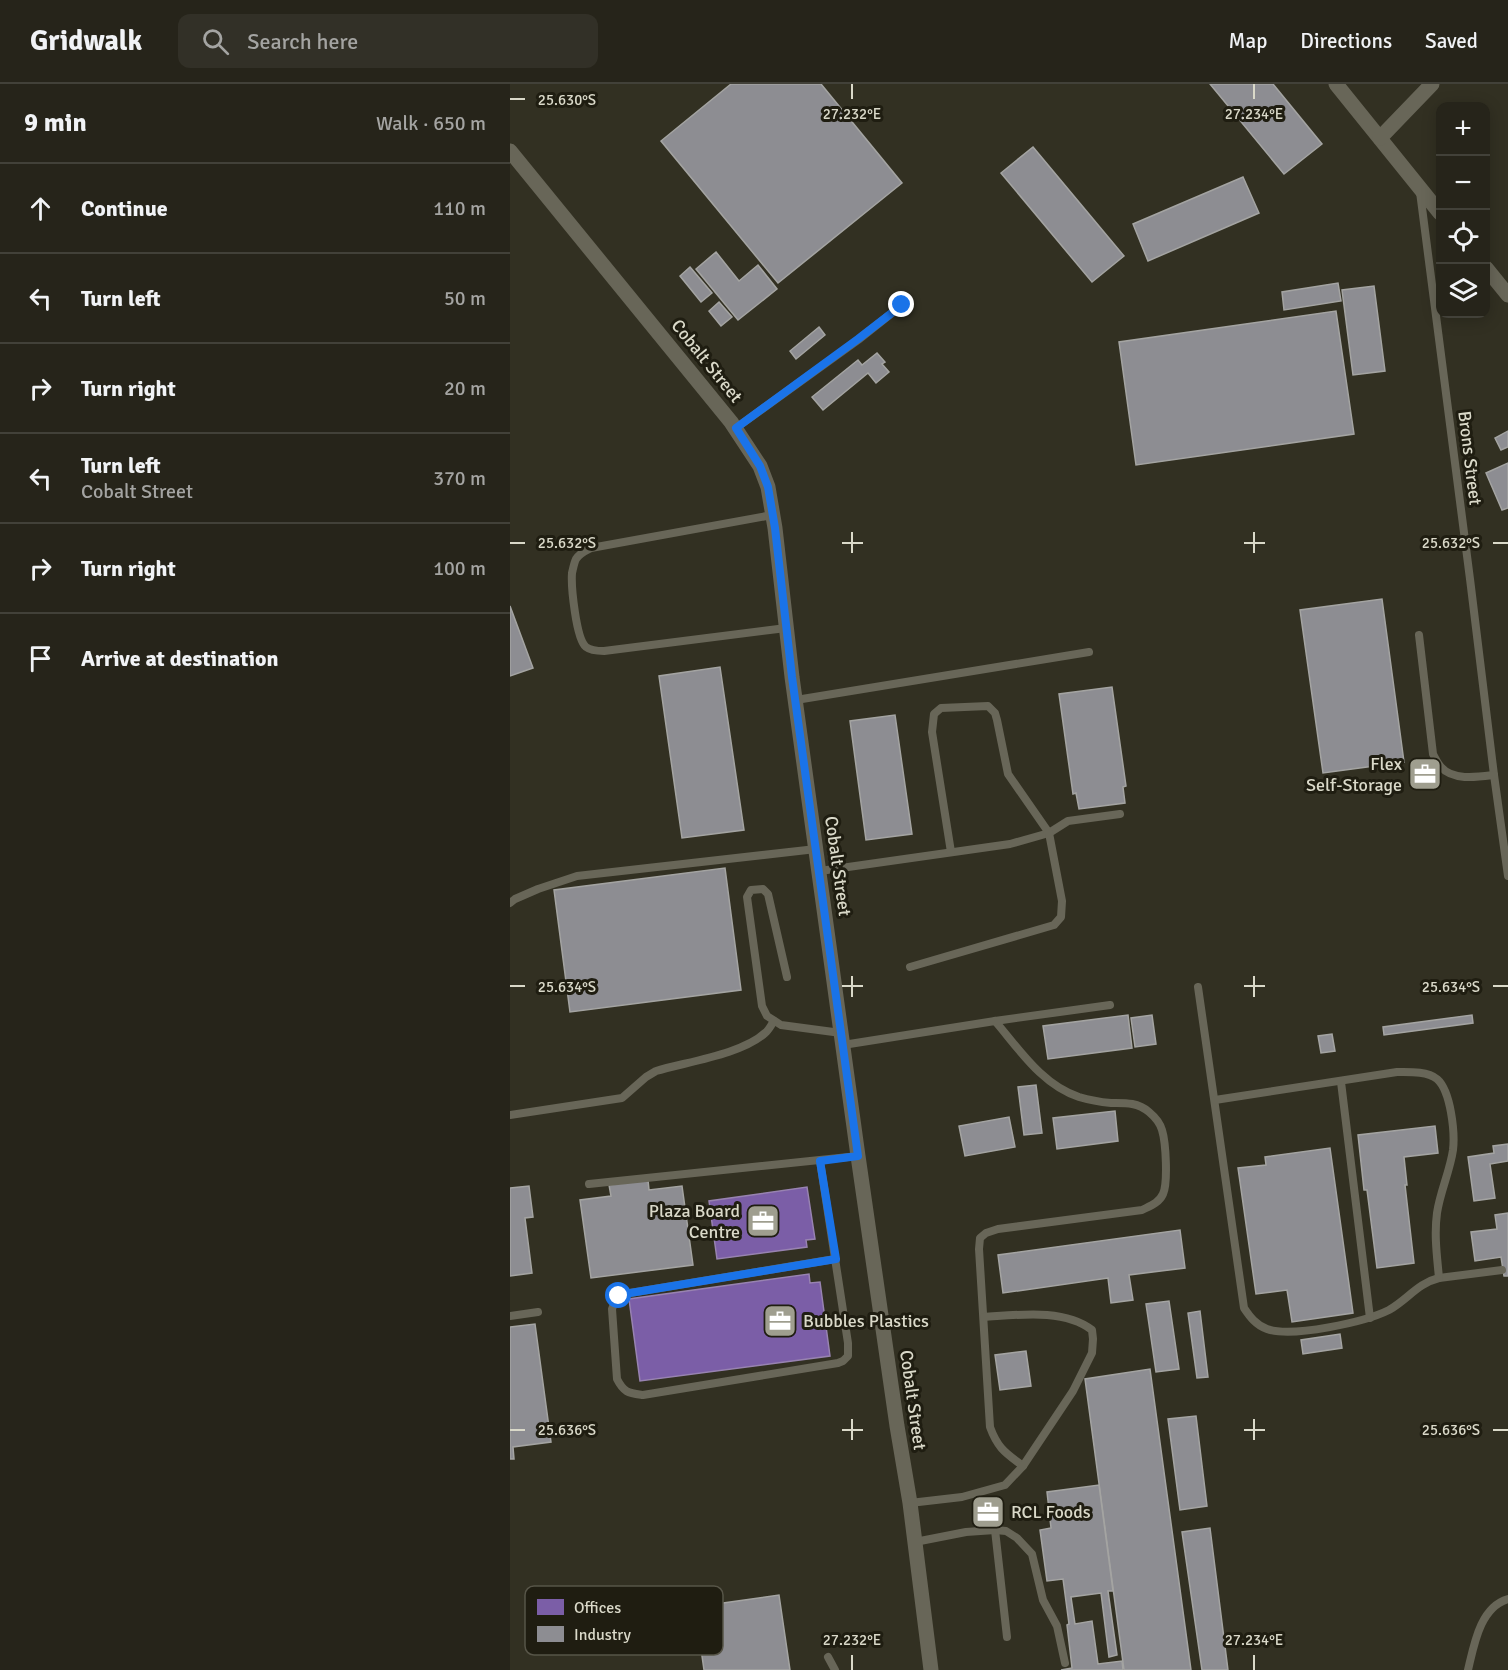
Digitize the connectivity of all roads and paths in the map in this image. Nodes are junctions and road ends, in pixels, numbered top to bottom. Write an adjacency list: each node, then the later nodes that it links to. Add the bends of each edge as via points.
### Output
1 (1336, 84): 3 (street)
2 (1432, 84): 3 (street)
3 (1380, 138): 5 (street)
4 (510, 151): 11 (street, Cobalt Street)
5 (1419, 188): 6 (street); 10 (lane, Brons Street)
6 (1437, 210)
7 (1492, 282): 8 (street)
8 (1508, 295)
9 (902, 305): 11 (lane)
10 (1436, 319): 17 (lane, Brons Street)
11 (736, 428): 12 (street, Cobalt Street, via 760,466)
12 (772, 515): 13 (street, Cobalt Street); 13 (lane, via 582,552 572,573 576,623 585,647 604,651)
13 (786, 628): 16 (street, Cobalt Street)
14 (1419, 635): 17 (lane, via 1433,754 1441,768 1455,775)
15 (1089, 652): 16 (lane)
16 (796, 700): 20 (street, Cobalt Street)
17 (1494, 775): 23 (lane, Brons Street)
18 (1120, 814): 19 (lane, via 1068,821)
19 (1049, 833): 21 (lane, via 1010,844); 21 (lane, via 1008,774 991,708 941,708 934,714 932,732); 25 (lane, via 1062,902 1061,917 1054,925)
20 (817, 849): 22 (street, Cobalt Street); 24 (lane, via 577,876)
21 (951, 852): 22 (lane)
22 (820, 871): 31 (street, Cobalt Street)
23 (1508, 876)
24 (510, 903)
25 (910, 967)
26 (787, 977): 30 (lane, via 768,894 763,889 751,890 747,897 762,1006)
27 (1198, 987): 33 (lane)
28 (1110, 1005): 29 (lane)
29 (995, 1021): 31 (lane); 43 (lane, via 1040,1074 1058,1086 1077,1097 1131,1102 1147,1110 1163,1131 1166,1180 1163,1195 1142,1210 986,1233 979,1242)
30 (774, 1022): 31 (lane); 34 (lane, via 759,1038 732,1051 656,1071 622,1098)
31 (842, 1039): 35 (street, Cobalt Street)
32 (1341, 1082): 33 (lane); 40 (lane, via 1413,1072 1437,1080 1447,1096 1454,1139 1437,1212); 44 (lane)
33 (1215, 1100): 44 (lane, via 1244,1308 1253,1321 1282,1331 1318,1329)
34 (510, 1115)
35 (858, 1156): 36 (lane); 46 (street, Cobalt Street)
36 (820, 1161): 37 (lane); 38 (lane)
37 (589, 1184)
38 (836, 1259): 38 (lane, via 849,1352 843,1361 643,1395 622,1388 617,1379 612,1309 619,1296)
39 (1503, 1270): 40 (lane)
40 (1439, 1278): 44 (lane, via 1422,1284 1391,1308)
41 (538, 1312): 42 (lane)
42 (510, 1316)
43 (984, 1317): 45 (lane, via 990,1427 996,1443); 45 (lane, via 1060,1317 1076,1320 1092,1330 1092,1353 1086,1366)
44 (1370, 1318)
45 (1023, 1466): 46 (lane, via 1005,1485 962,1497)
46 (910, 1503): 48 (street, Cobalt Street)
47 (995, 1530): 48 (lane); 50 (lane); 52 (lane, via 1017,1538 1032,1554 1043,1600 1057,1626)
48 (915, 1542): 54 (street, Cobalt Street)
49 (1508, 1599): 55 (lane, via 1501,1600 1485,1616)
50 (1007, 1637)
51 (828, 1658): 53 (lane)
52 (1065, 1663)
53 (836, 1670)
54 (931, 1670)
55 (1468, 1670)

